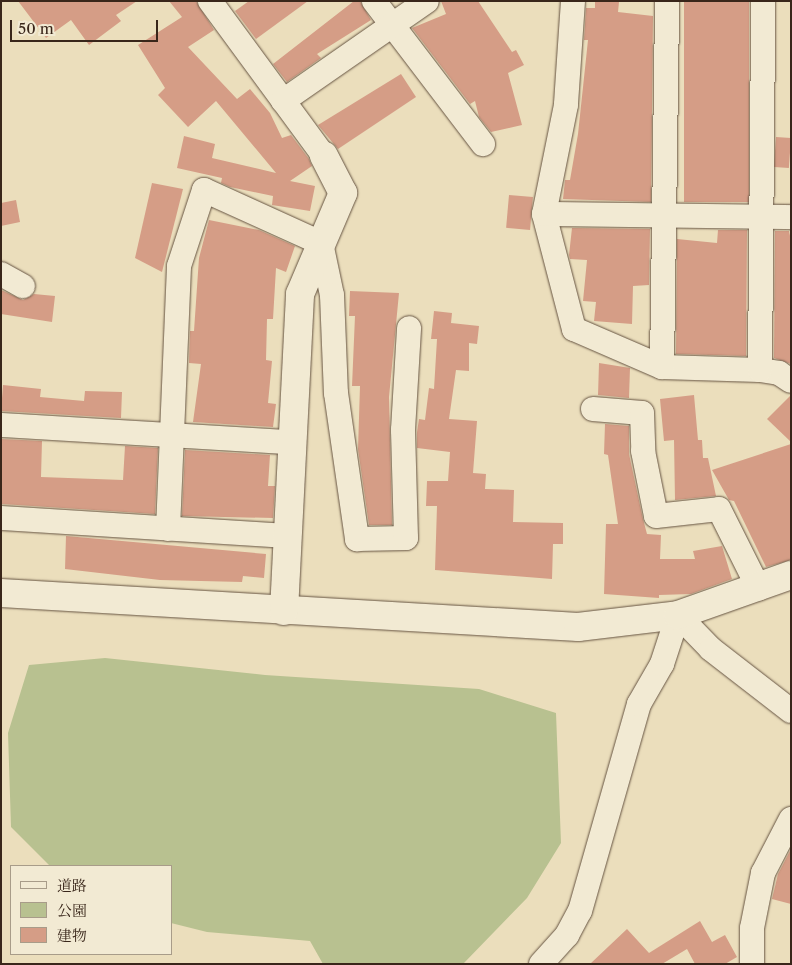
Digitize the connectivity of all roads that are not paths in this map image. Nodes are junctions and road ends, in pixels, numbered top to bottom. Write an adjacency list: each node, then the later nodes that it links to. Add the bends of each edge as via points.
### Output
1 (210, 1): 8 (street)
2 (374, 1): 7 (street)
3 (427, 1): 7 (street)
4 (573, 1): 11 (street, via 566,105)
5 (667, 1): 12 (street)
6 (764, 1): 13 (street)
7 (393, 25): 8 (street); 9 (street)
8 (283, 101): 10 (street)
9 (483, 144)
10 (324, 156): 15 (street, via 343,193)
11 (544, 214): 12 (street); 19 (street, via 574,329)
12 (664, 214): 13 (street); 19 (street)
13 (761, 217): 14 (street); 20 (street)
14 (791, 217)
15 (321, 243): 18 (street, via 332,295 336,393 357,539 406,538 403,430); 24 (street, via 204,190 179,266); 25 (street, via 300,294)
16 (1, 274): 17 (street)
17 (22, 286)
18 (409, 328)
19 (662, 367): 20 (street)
20 (760, 370): 21 (street, via 779,372)
21 (791, 381)
22 (592, 409): 30 (street, via 642,413 643,451 656,516 719,509)
23 (1, 425): 24 (street)
24 (172, 436): 25 (street); 27 (street)
25 (291, 442): 28 (street)
26 (1, 518): 27 (street)
27 (168, 529): 28 (street)
28 (287, 536): 32 (street)
29 (791, 575): 30 (street)
30 (760, 589): 33 (street)
31 (1, 593): 32 (street)
32 (284, 611): 33 (street, via 578,627)
33 (678, 615): 34 (street, via 711,649); 36 (street, via 662,664 639,704 580,911 567,935)
34 (791, 711)
35 (791, 819): 37 (street, via 764,873 752,928)
36 (542, 964)
37 (752, 964)

